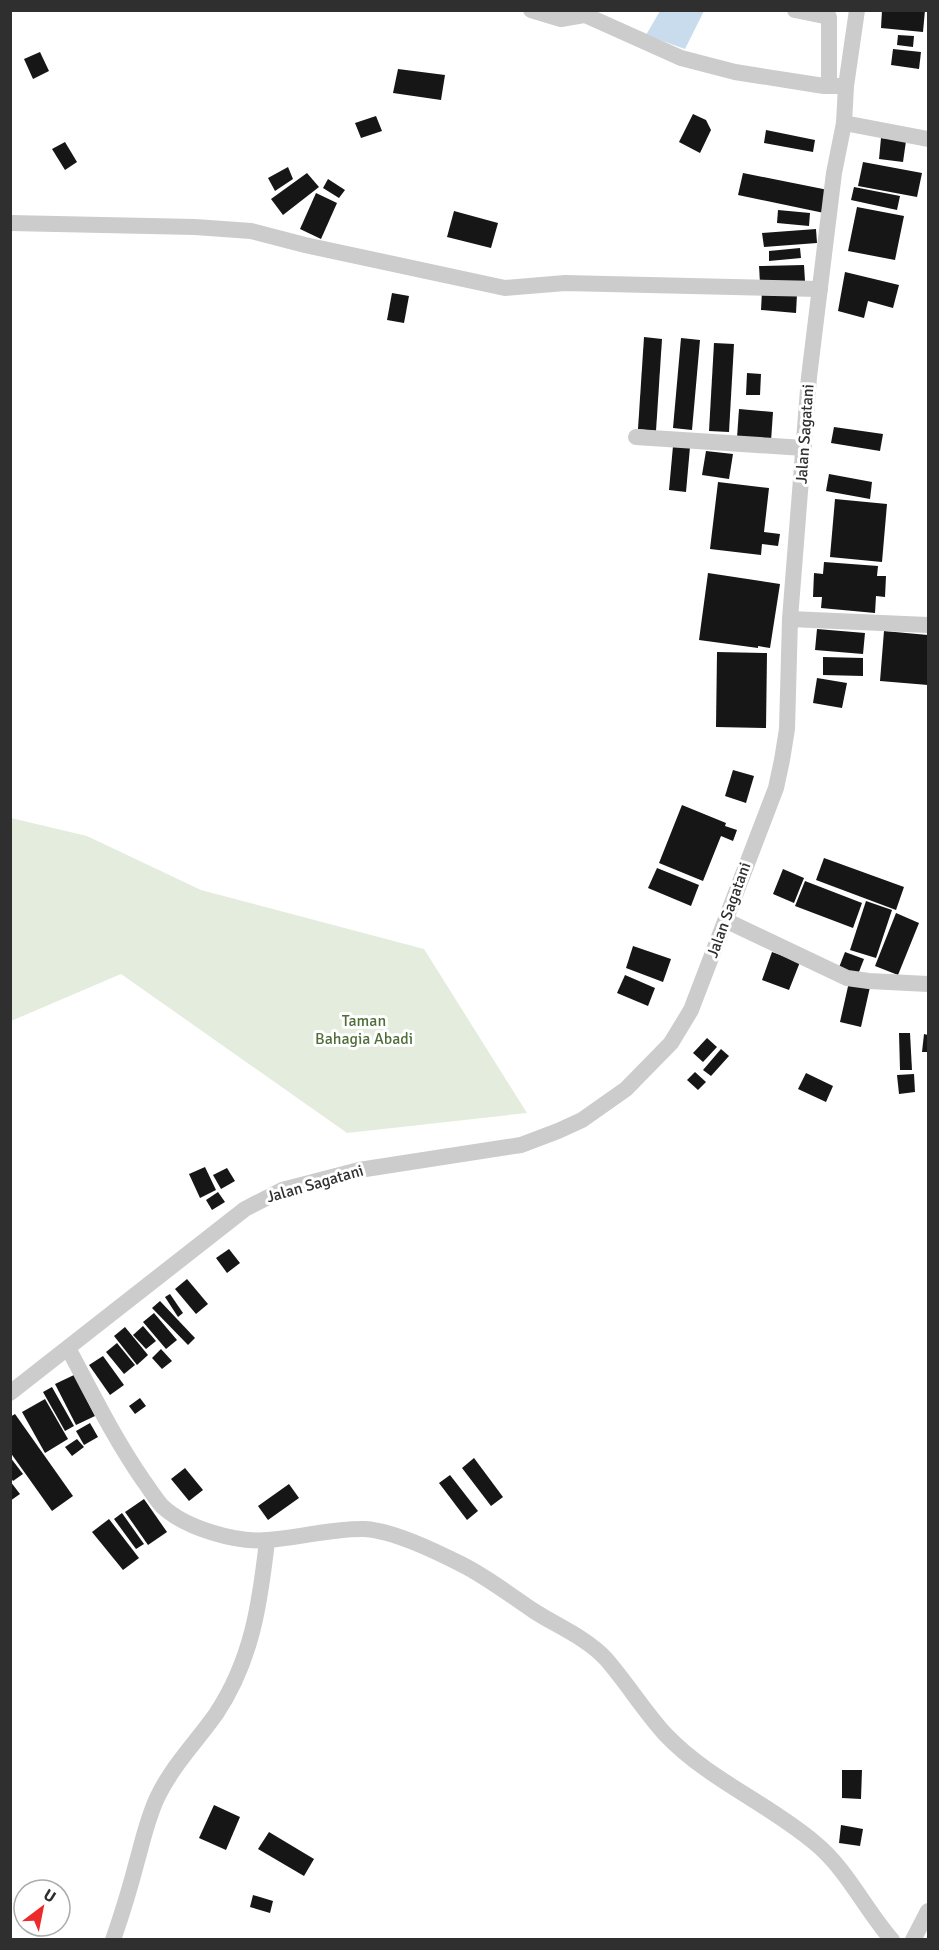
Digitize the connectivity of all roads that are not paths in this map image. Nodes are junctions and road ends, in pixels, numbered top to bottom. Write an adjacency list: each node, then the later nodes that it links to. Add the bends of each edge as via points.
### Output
1 (531, 10): 4 (street, via 561,19)
2 (795, 10): 5 (street, via 829,17)
3 (857, 10): 6 (street, Jalan Sagatani)
4 (579, 13): 5 (street, via 681,58 735,72)
5 (829, 86): 6 (street)
6 (846, 86): 7 (street, Jalan Sagatani)
7 (844, 123): 8 (street); 10 (street, Jalan Sagatani)
8 (928, 139)
9 (10, 223): 10 (street, via 251,231 505,288 565,282)
10 (820, 289): 12 (street, Jalan Sagatani)
11 (636, 437): 12 (street)
12 (804, 448): 13 (street, Jalan Sagatani)
13 (790, 619): 14 (street); 15 (street, Jalan Sagatani, via 787,729 782,760 776,788)
14 (928, 625)
15 (727, 921): 16 (street, via 847,978); 17 (street, Jalan Sagatani, via 682,1027 650,1066 604,1106 566,1128 521,1145 359,1170 261,1199)
16 (928, 984)
17 (68, 1348): 18 (street, Jalan Sagatani); 19 (street, via 113,1434 162,1505 181,1521 213,1533)
18 (10, 1393)
19 (267, 1541): 21 (street, via 261,1599 250,1643 216,1714 157,1796); 22 (street, via 365,1529 394,1536 462,1564 573,1634 603,1656 666,1735 688,1754 834,1859)
20 (928, 1911): 23 (street)
21 (113, 1940)
22 (892, 1940)
23 (913, 1940)

